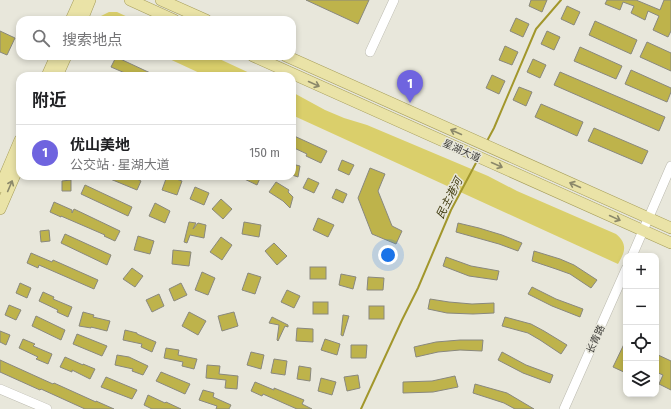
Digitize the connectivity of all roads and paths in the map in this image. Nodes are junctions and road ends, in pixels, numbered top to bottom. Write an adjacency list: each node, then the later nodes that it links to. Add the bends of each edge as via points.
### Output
1 (80, 0): 6 (main road)
2 (90, 0): 7 (main road)
3 (130, 0): 8 (main road)
4 (161, 0): 9 (main road)
5 (394, 0): 10 (street)
6 (73, 16)
7 (84, 16)
8 (165, 16)
9 (197, 16)
10 (370, 52)
11 (54, 60): 15 (main road)
12 (64, 60): 16 (main road)
13 (262, 60): 17 (main road, 星湖大道, one-way to 17)
14 (295, 60): 24 (main road, 星湖大道, one-way to 14)
15 (50, 72)
16 (60, 72)
17 (289, 72)
18 (296, 75): 26 (main road, 星湖大道, one-way to 26)
19 (16, 149): 22 (main road)
20 (671, 166): 24 (street)
21 (16, 172): 23 (main road, one-way to 21)
22 (0, 187)
23 (0, 209)
24 (648, 218): 25 (main road, 星湖大道); 26 (street)
25 (671, 228)
26 (643, 231): 27 (main road, 星湖大道); 28 (street)
27 (671, 243)
28 (633, 253)
29 (623, 277): 32 (street, 长青路)
30 (0, 389): 31 (street)
31 (47, 409)
32 (564, 409)

